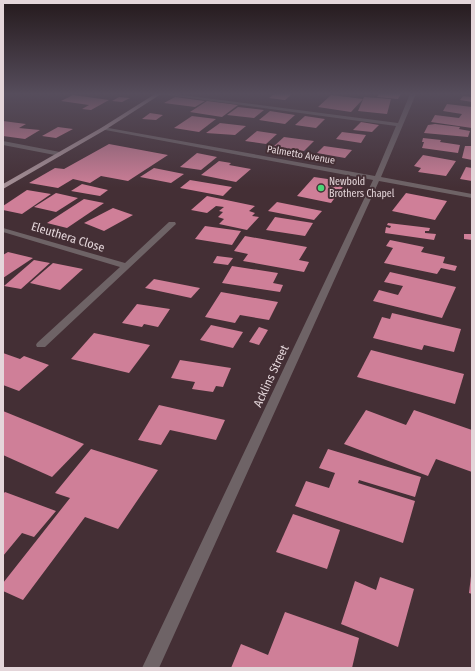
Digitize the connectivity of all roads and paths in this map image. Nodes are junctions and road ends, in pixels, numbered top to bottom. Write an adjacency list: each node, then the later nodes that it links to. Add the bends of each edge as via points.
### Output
1 (109, 125): 3 (main road)
2 (400, 125): 6 (street, Acklins Street)
3 (103, 129): 5 (main road); 6 (street, Palmetto Avenue)
4 (3, 143): 5 (street)
5 (60, 154): 7 (main road)
6 (378, 179): 8 (street, Palmetto Avenue); 13 (street, Acklins Street)
7 (3, 187)
8 (472, 196)
9 (172, 224): 11 (street)
10 (3, 230): 11 (street, Eleuthera Close)
11 (126, 266): 12 (street)
12 (41, 345)
13 (150, 668)

